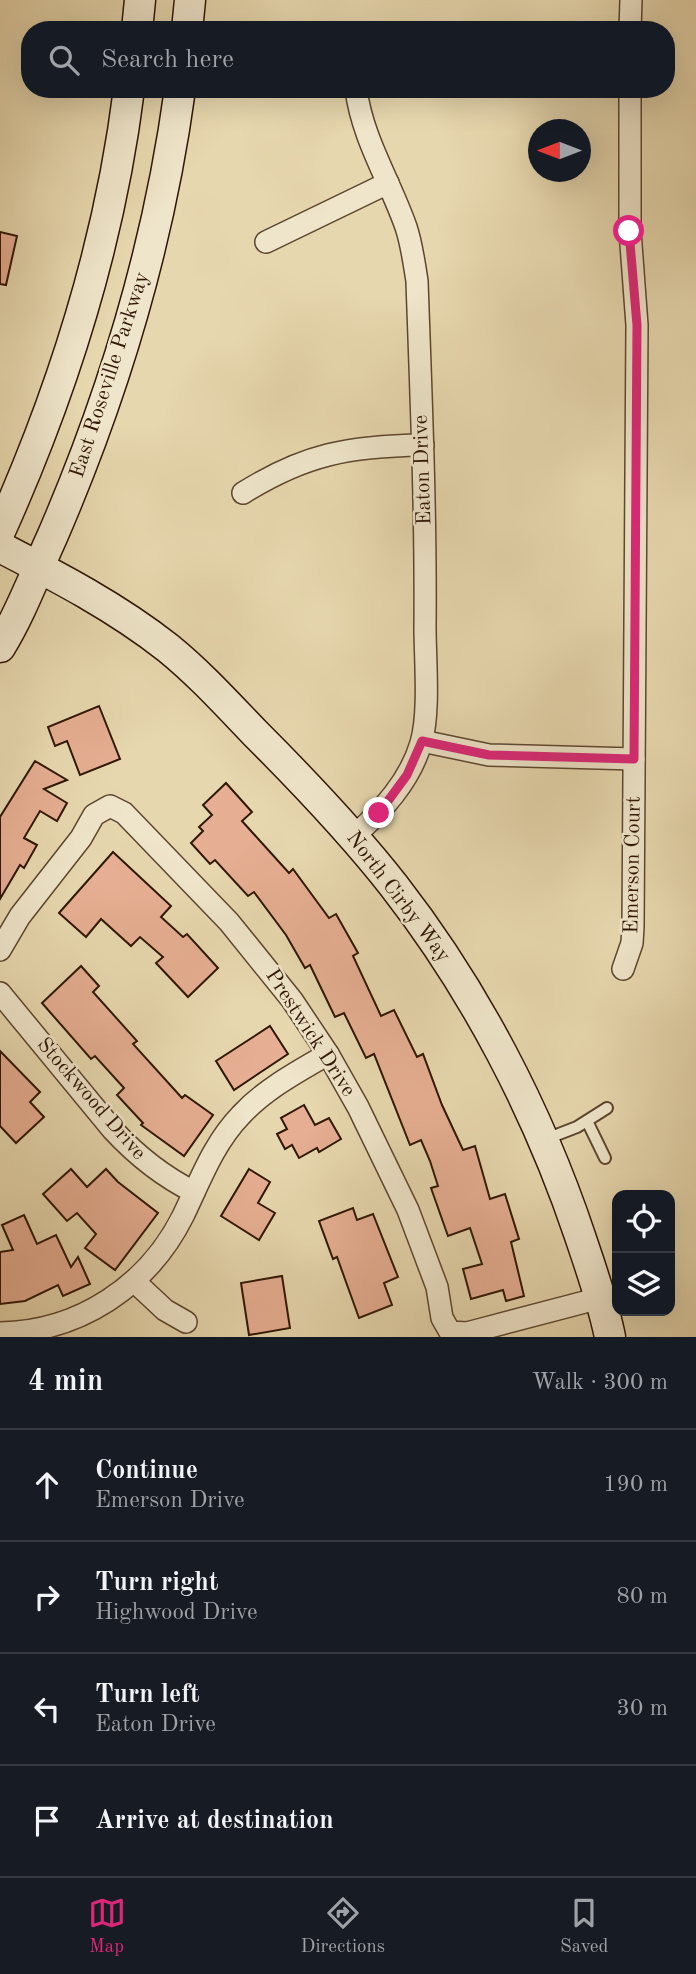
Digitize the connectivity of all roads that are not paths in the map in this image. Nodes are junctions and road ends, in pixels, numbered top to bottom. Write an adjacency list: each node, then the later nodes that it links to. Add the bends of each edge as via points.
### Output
1 (140, 0): 4 (main road)
2 (190, 0): 5 (main road)
3 (631, 0): 6 (street)
4 (138, 21)
5 (188, 21)
6 (630, 21)
7 (128, 98): 15 (main road, via 114,184 69,355)
8 (178, 98): 17 (main road, East Roseville Parkway, via 151,243 120,358)
9 (358, 98): 11 (street, Eaton Drive, via 365,130)
10 (630, 98): 20 (street, Emerson Court, via 629,231 637,325)
11 (388, 183): 12 (street); 13 (street, Eaton Drive, via 407,228 417,281)
12 (266, 242)
13 (422, 445): 14 (street, via 369,447 318,456); 19 (street, Eaton Drive, via 426,580)
14 (243, 493)
15 (0, 531)
16 (0, 547): 17 (main road, North Cirby Way)
17 (39, 567): 18 (main road, East Roseville Parkway); 21 (main road, North Cirby Way, via 135,624 200,675)
18 (0, 647)
19 (422, 741): 20 (street, via 489,755); 21 (street, Eaton Drive, via 397,790)
20 (634, 759): 23 (street, Emerson Court, via 632,935)
21 (353, 837): 28 (main road, North Cirby Way, via 450,966)
22 (0, 950): 25 (street, Prestwick Drive, via 94,815 110,806 124,813 229,922 292,1000)
23 (623, 969)
24 (0, 993): 30 (street, Stockwood Drive, via 132,1150)
25 (327, 1054): 30 (street, via 259,1097 239,1116 205,1166); 32 (street, Prestwick Drive, via 408,1210 450,1332 467,1333)
26 (607, 1108): 27 (lane)
27 (587, 1121): 28 (lane); 29 (lane)
28 (544, 1140): 32 (main road, North Cirby Way)
29 (605, 1158)
30 (194, 1192): 31 (street, via 168,1244)
31 (135, 1282): 33 (street, via 164,1310); 34 (street, via 77,1317 33,1331)
32 (600, 1298): 35 (main road, North Cirby Way)
33 (186, 1322)
34 (0, 1334)
35 (610, 1337)

